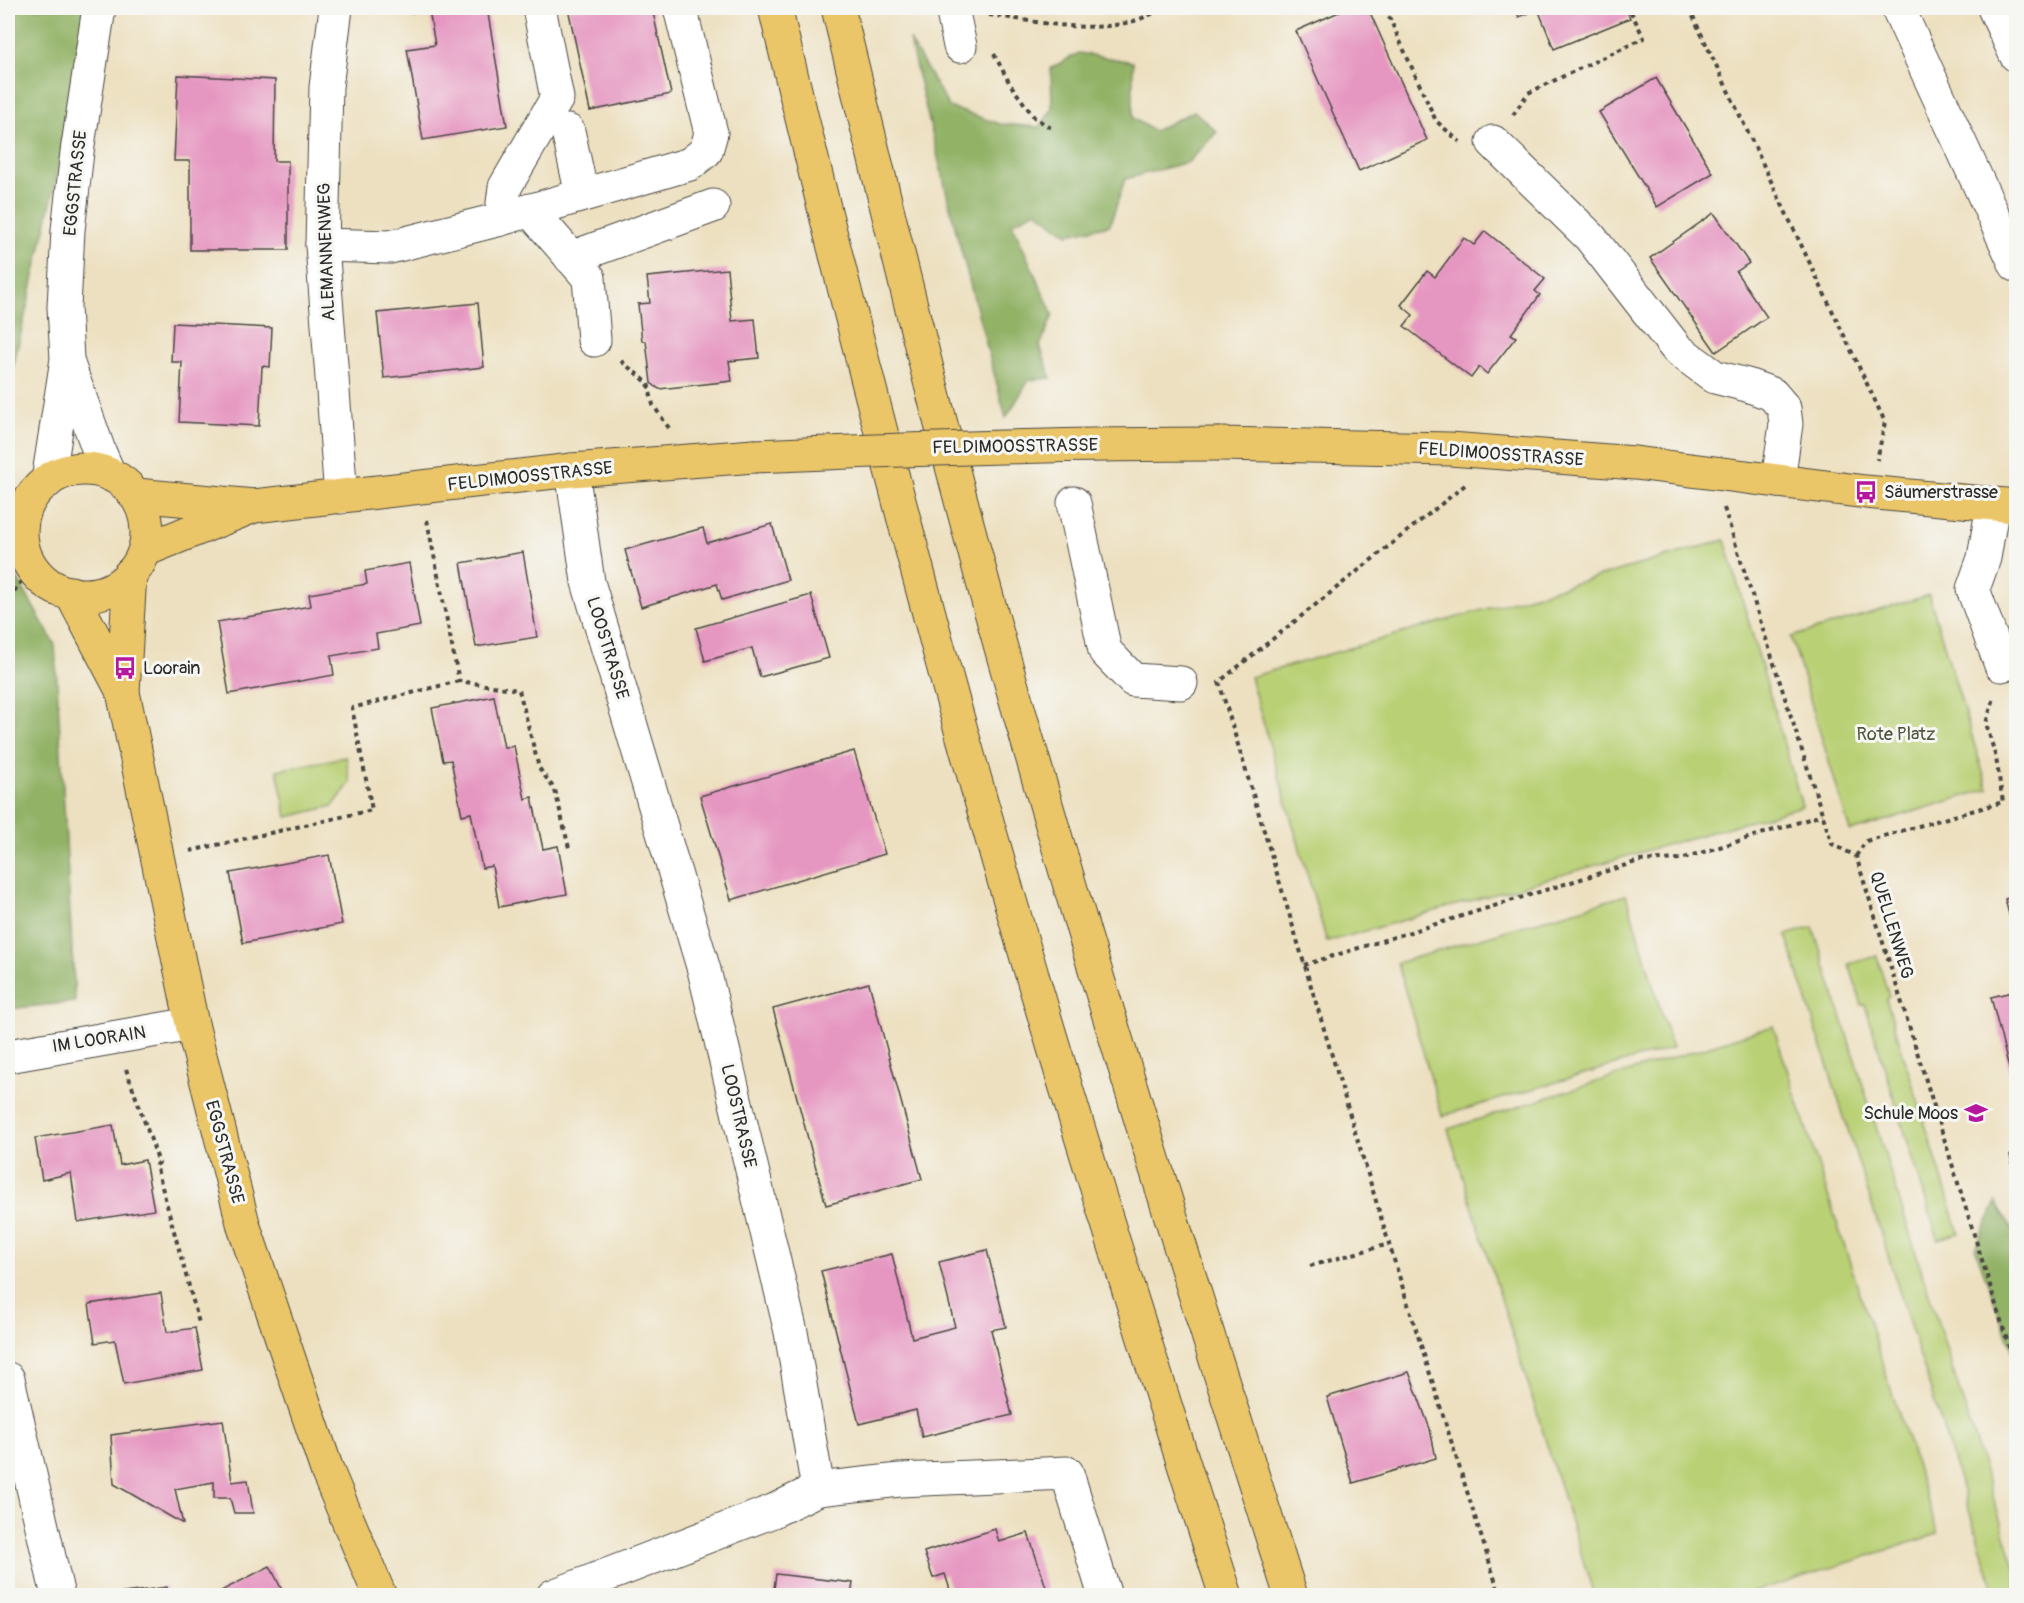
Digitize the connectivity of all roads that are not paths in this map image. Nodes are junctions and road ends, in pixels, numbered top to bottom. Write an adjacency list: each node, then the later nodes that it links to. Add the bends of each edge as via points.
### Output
1 (99, 8): 21 (street, EGGSTRASSE, via 68,230 64,307)
2 (336, 8): 17 (street, ALEMANNENWEG, via 326,87)
3 (539, 8): 16 (street, via 557,98 505,187)
4 (680, 8): 14 (street, via 711,133 706,151 690,164)
5 (775, 8): 46 (main road, via 959,724 1072,1109)
6 (838, 8): 47 (main road, via 1010,681 1110,1019)
7 (1898, 8): 19 (street)
8 (1994, 8): 11 (street)
9 (952, 9): 10 (street)
10 (960, 46)
11 (2016, 55)
12 (568, 131): 14 (street)
13 (1493, 142): 25 (street, via 1590,237 1677,349 1715,377 1772,394 1784,408 1786,424)
14 (582, 195): 16 (street)
15 (713, 206): 18 (street)
16 (515, 214): 17 (street, via 390,247); 18 (street)
17 (322, 245): 27 (street, ALEMANNENWEG)
18 (571, 258): 20 (street, via 589,278)
19 (2016, 265)
20 (594, 340)
21 (67, 359): 23 (street, EGGSTRASSE); 24 (street, EGGSTRASSE)
22 (572, 470): 25 (main road, FELDIMOOSSTRASSE, bridge, via 931,448 1220,444 1450,449 1635,463); 27 (main road, FELDIMOOSSTRASSE); 41 (street, LOOSTRASSE, via 588,582 707,982 791,1332)
23 (109, 474): 24 (main road, via 71,470); 26 (main road)
24 (48, 481): 31 (main road)
25 (1778, 481): 29 (main road, FELDIMOOSSTRASSE)
26 (136, 495): 30 (main road, FELDIMOOSSTRASSE); 32 (main road, via 147,522 147,536)
27 (341, 496): 30 (main road, FELDIMOOSSTRASSE)
28 (1074, 503): 36 (street, via 1105,651 1133,680)
29 (2005, 505): 35 (street, via 1973,589)
30 (254, 506): 32 (main road, FELDIMOOSSTRASSE)
31 (17, 513): 33 (main road, via 22,523)
32 (138, 562): 34 (main road, via 118,585 103,592); 37 (main road, EGGSTRASSE)
33 (20, 565): 34 (main road)
34 (71, 593): 37 (main road, EGGSTRASSE)
35 (2009, 663)
36 (1181, 683)
37 (123, 692): 38 (main road, EGGSTRASSE)
38 (192, 1024): 39 (street, IM LOORAIN); 43 (main road, EGGSTRASSE, via 244,1227 328,1473)
39 (8, 1056)
40 (8, 1379): 42 (street)
41 (818, 1489): 44 (street, via 773,1511); 45 (street, via 900,1480 1067,1473)
42 (58, 1596)
43 (380, 1596)
44 (553, 1596)
45 (1105, 1596)
46 (1226, 1596)
47 (1291, 1596)

